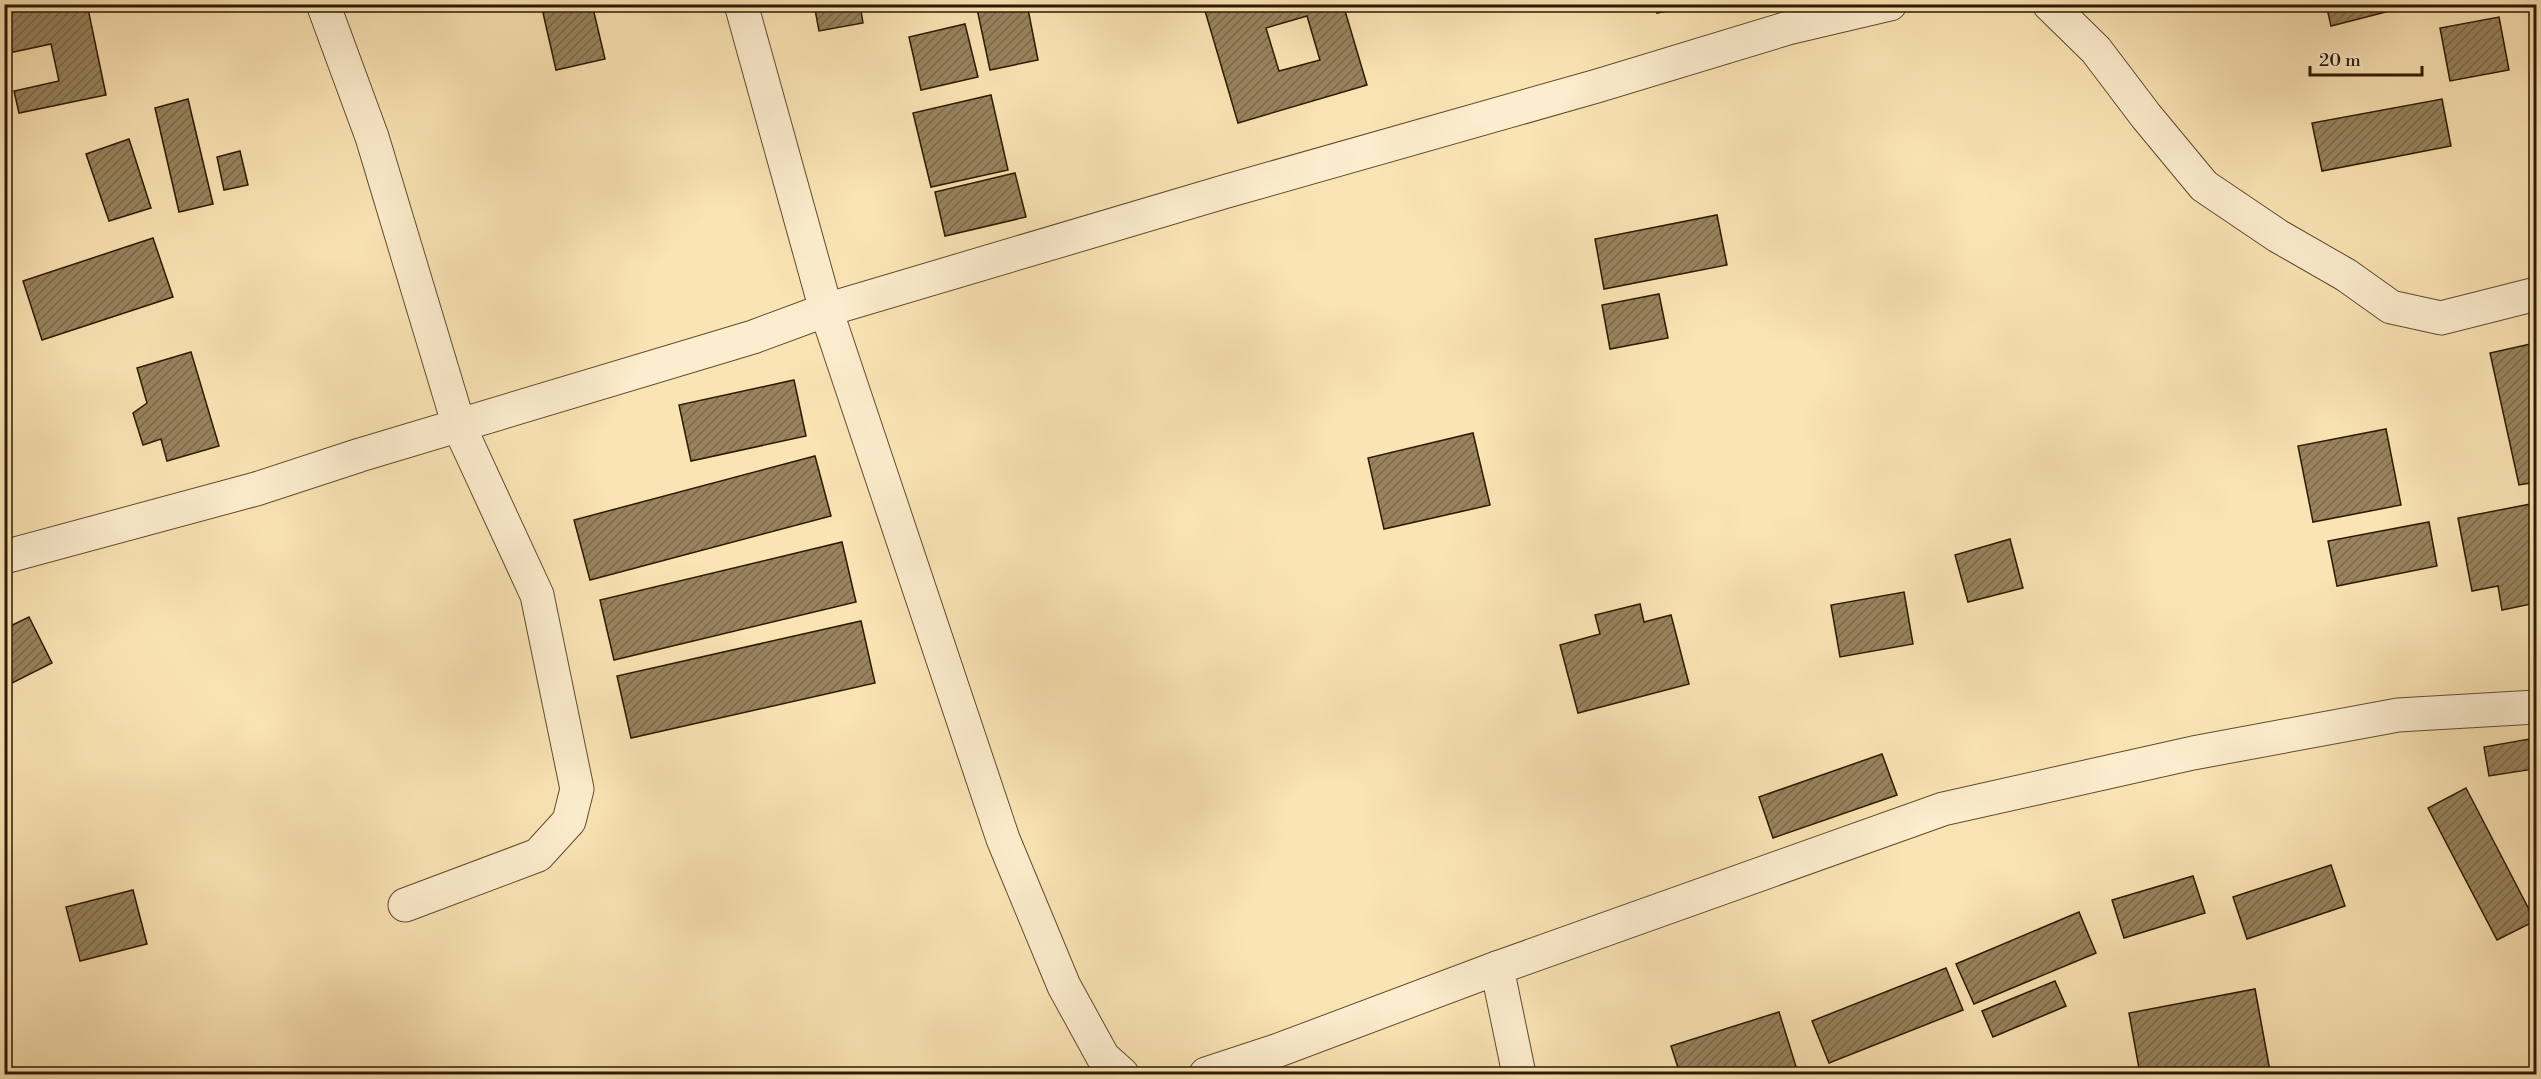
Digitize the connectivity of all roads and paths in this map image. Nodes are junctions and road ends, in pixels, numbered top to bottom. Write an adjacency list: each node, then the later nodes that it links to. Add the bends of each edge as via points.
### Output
1 (323, 4): 7 (street, via 372,137)
2 (741, 4): 6 (street)
3 (1890, 4): 6 (street, via 1788,28)
4 (2049, 4): 5 (street, via 2097,50 2204,186 2391,307 2441,318)
5 (2536, 294)
6 (826, 310): 7 (street, via 753,337); 12 (street, via 1003,839 1064,986 1103,1056)
7 (459, 426): 8 (street, via 256,489); 10 (street, via 537,595 577,789 568,821 538,855)
8 (4, 557)
9 (2536, 707): 11 (street, via 2398,715 2193,753 1943,809)
10 (405, 905)
11 (1497, 968): 13 (street); 14 (street)
12 (1122, 1074)
13 (1206, 1074)
14 (1519, 1074)

